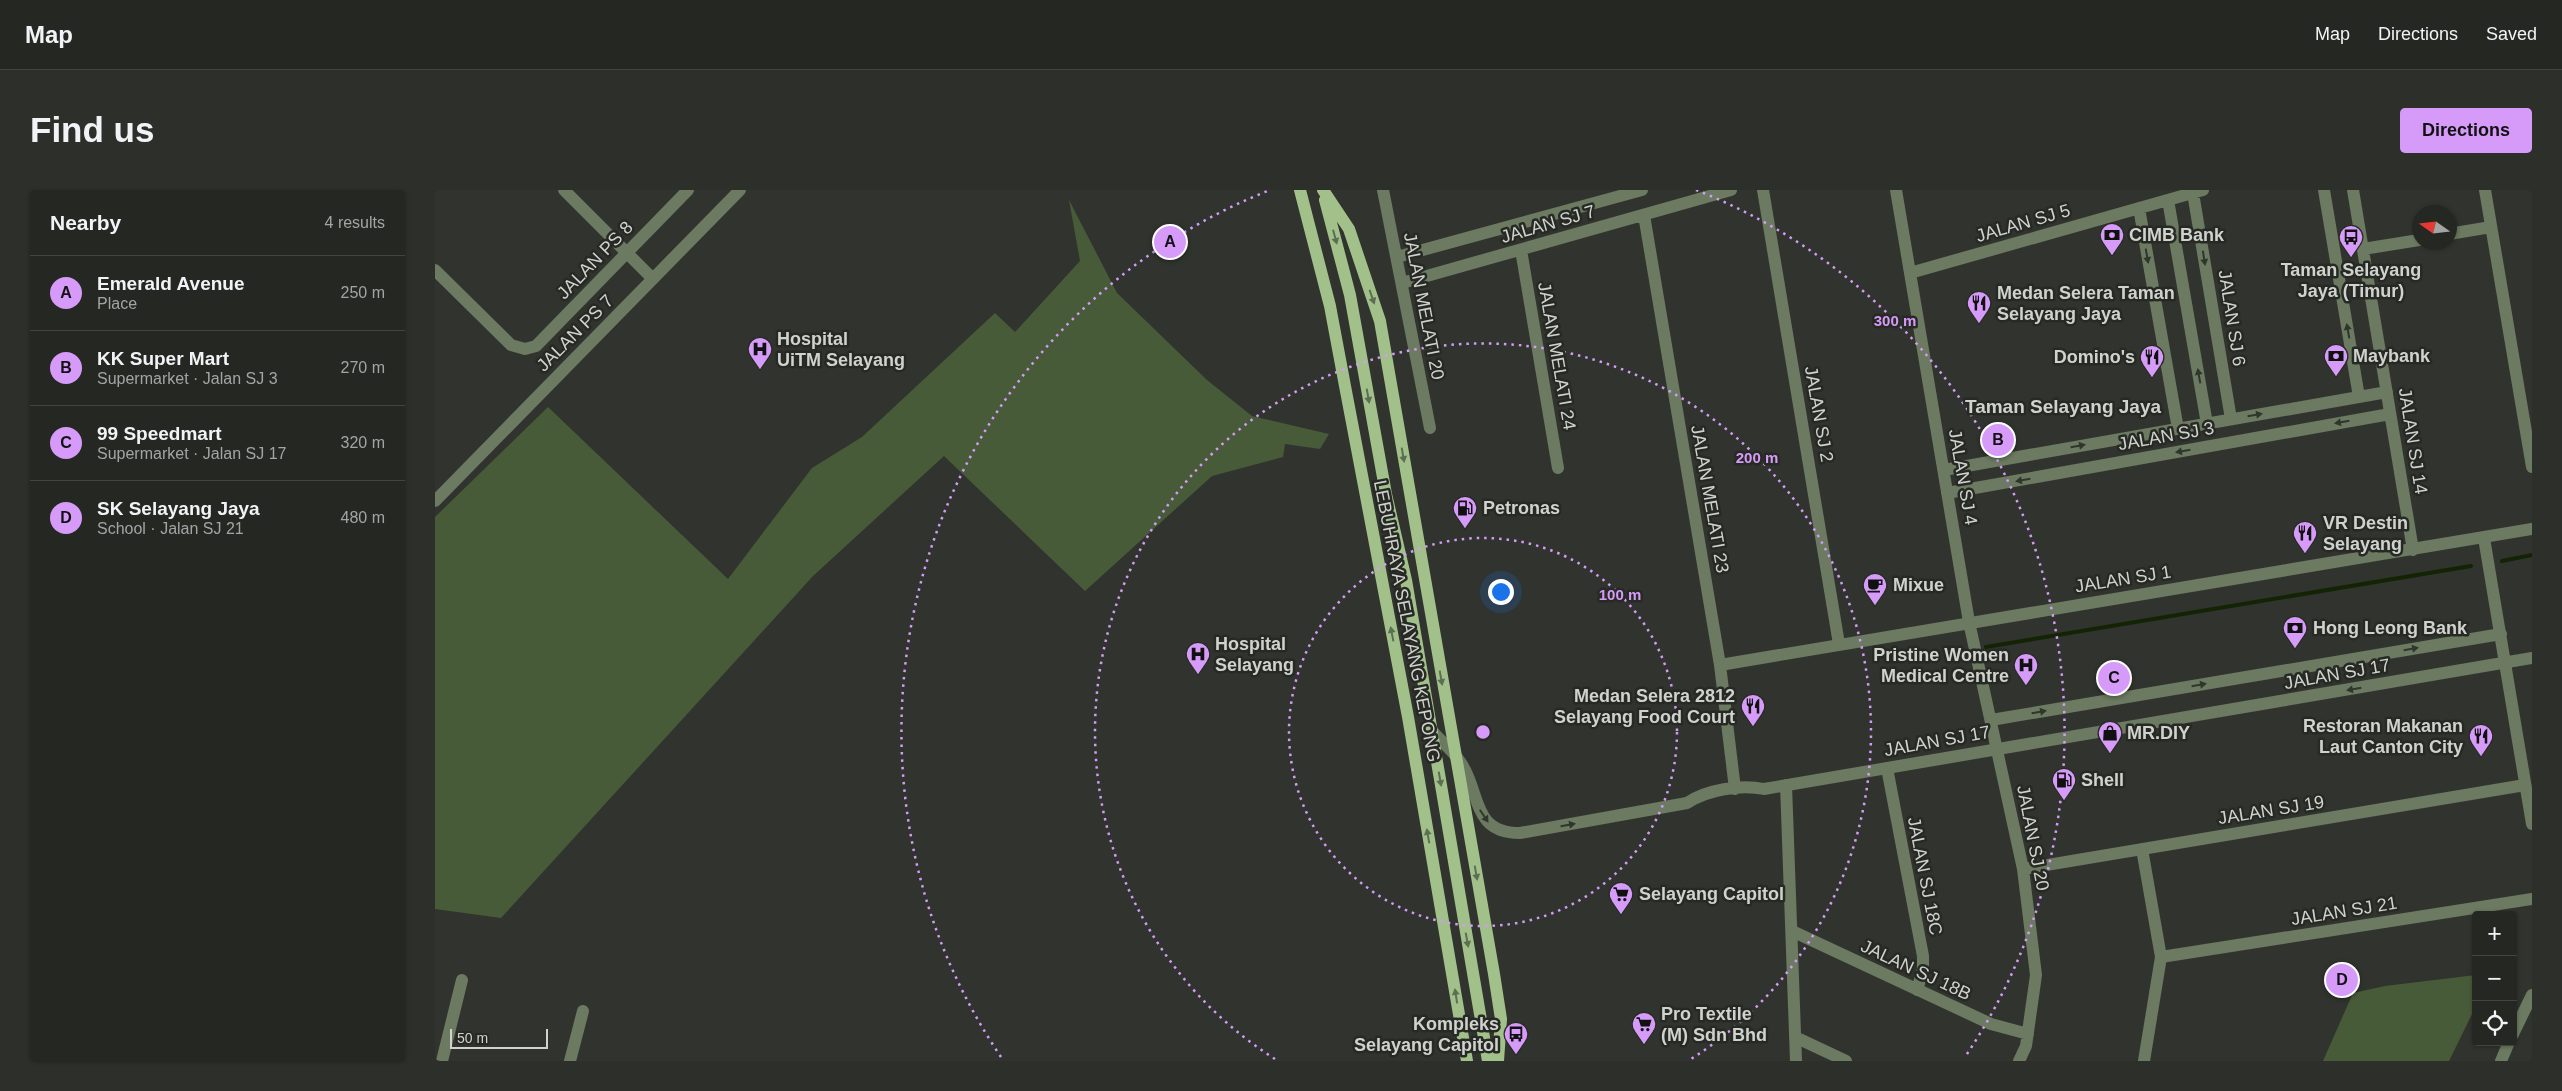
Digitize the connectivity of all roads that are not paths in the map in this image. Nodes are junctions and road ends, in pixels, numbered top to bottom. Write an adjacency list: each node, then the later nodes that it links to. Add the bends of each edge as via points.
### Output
1 (564, 190): 24 (street)
2 (688, 190): 24 (street, JALAN PS 8)
3 (740, 190): 28 (street, JALAN PS 7)
4 (1300, 190): 75 (main road, LEBUHRAYA SELAYANG KEPONG, one-way to 4, via 1408,717 1340,357)
5 (1323, 190): 53 (main road, LEBUHRAYA SELAYANG KEPONG, one-way to 53, via 1350,295); 77 (main road, one-way to 77, via 1349,229 1380,321 1494,974 1501,1019)
6 (1383, 190): 25 (street, JALAN MELATI 20)
7 (1642, 190): 25 (street)
8 (1731, 190): 15 (street, JALAN SJ 7)
9 (1763, 190): 48 (street, JALAN SJ 2)
10 (1896, 190): 27 (street, JALAN SJ 4)
11 (2324, 190): 31 (street, one-way to 11)
12 (2353, 190): 22 (street, JALAN SJ 14)
13 (2485, 190): 19 (street)
14 (2198, 191): 16 (street, JALAN SJ 5); 34 (street, JALAN SJ 6, one-way to 34)
15 (1712, 193): 18 (street, JALAN SJ 7)
16 (2168, 200): 17 (street, JALAN SJ 5); 35 (street, one-way to 16)
17 (2139, 208): 27 (street, JALAN SJ 5); 37 (street, one-way to 37)
18 (1645, 214): 23 (street, JALAN SJ 7); 51 (street, JALAN MELATI 23)
19 (2491, 227): 20 (street); 32 (street)
20 (2457, 233)
21 (2412, 241): 22 (street)
22 (2363, 249): 30 (street, JALAN SJ 14)
23 (1521, 250): 29 (street, JALAN SJ 7); 39 (street, JALAN MELATI 24)
24 (626, 253): 26 (street, JALAN PS 8, via 536,346 525,349 511,345); 28 (street)
25 (1397, 257): 29 (street, JALAN MELATI 20)
26 (435, 270)
27 (1910, 273): 40 (street, JALAN SJ 4)
28 (653, 280): 42 (street, JALAN PS 7)
29 (1402, 283): 36 (street, JALAN MELATI 20)
30 (2387, 392): 31 (street, JALAN SJ 3); 33 (street, JALAN SJ 14)
31 (2359, 397): 34 (street, JALAN SJ 3, one-way to 31)
32 (2527, 407): 38 (street)
33 (2390, 414): 41 (street, JALAN SJ 3, one-way to 41); 45 (street, JALAN SJ 14)
34 (2231, 419): 35 (street, JALAN SJ 3)
35 (2207, 424): 37 (street, JALAN SJ 3)
36 (1430, 428)
37 (2178, 429): 40 (street, JALAN SJ 3, one-way to 37)
38 (2532, 467)
39 (1558, 468)
40 (1943, 470): 41 (street, JALAN SJ 4)
41 (1947, 493): 46 (street, JALAN SJ 4)
42 (435, 502)
43 (2532, 529): 44 (street, JALAN SJ 1)
44 (2484, 538): 45 (street, JALAN SJ 1); 47 (street)
45 (2413, 550): 46 (street, JALAN SJ 1)
46 (1969, 622): 48 (street, JALAN SJ 1); 52 (street, JALAN SJ 20)
47 (2501, 634): 50 (street); 52 (street, JALAN SJ 17, one-way to 47)
48 (1839, 644): 51 (street, JALAN SJ 1)
49 (2532, 658): 50 (street, JALAN SJ 17)
50 (2505, 663): 54 (street, JALAN SJ 17, one-way to 54); 57 (street)
51 (1721, 665): 58 (street, JALAN MELATI 23)
52 (1991, 720): 54 (street, JALAN SJ 20)
53 (1432, 731): 58 (street, JALAN SJ 17, one-way to 58, via 1461,763 1481,813 1492,827 1505,833 1617,816 1687,802 1699,794); 76 (main road, LEBUHRAYA SELAYANG KEPONG, one-way to 76)
54 (1997, 749): 55 (street, JALAN SJ 17); 61 (street, JALAN SJ 20)
55 (1887, 768): 56 (street, JALAN SJ 17); 66 (street, JALAN SJ 18C, via 1923,956)
56 (1786, 785): 58 (street, JALAN SJ 17); 63 (street)
57 (2525, 785): 59 (street); 60 (street, JALAN SJ 19)
58 (1735, 790)
59 (2532, 824)
60 (2142, 849): 61 (street, JALAN SJ 19); 64 (street)
61 (2023, 869): 70 (street, JALAN SJ 20, via 2036,965)
62 (2532, 899): 64 (street, JALAN SJ 21)
63 (1792, 931): 66 (street, JALAN SJ 18B); 71 (street)
64 (2161, 957): 81 (street)
65 (462, 980): 73 (street)
66 (1917, 990): 70 (street, JALAN SJ 18B, via 1991,1024)
67 (2532, 995): 69 (street)
68 (583, 1011): 74 (street)
69 (2517, 1026)
70 (2028, 1034): 80 (street, JALAN SJ 20)
71 (1795, 1037): 78 (street); 79 (street)
72 (2507, 1046): 82 (street)
73 (442, 1061)
74 (570, 1061)
75 (1467, 1061)
76 (1488, 1061)
77 (1498, 1061)
78 (1796, 1061)
79 (1846, 1061)
80 (2019, 1061)
81 (2144, 1061)
82 (2501, 1061)

